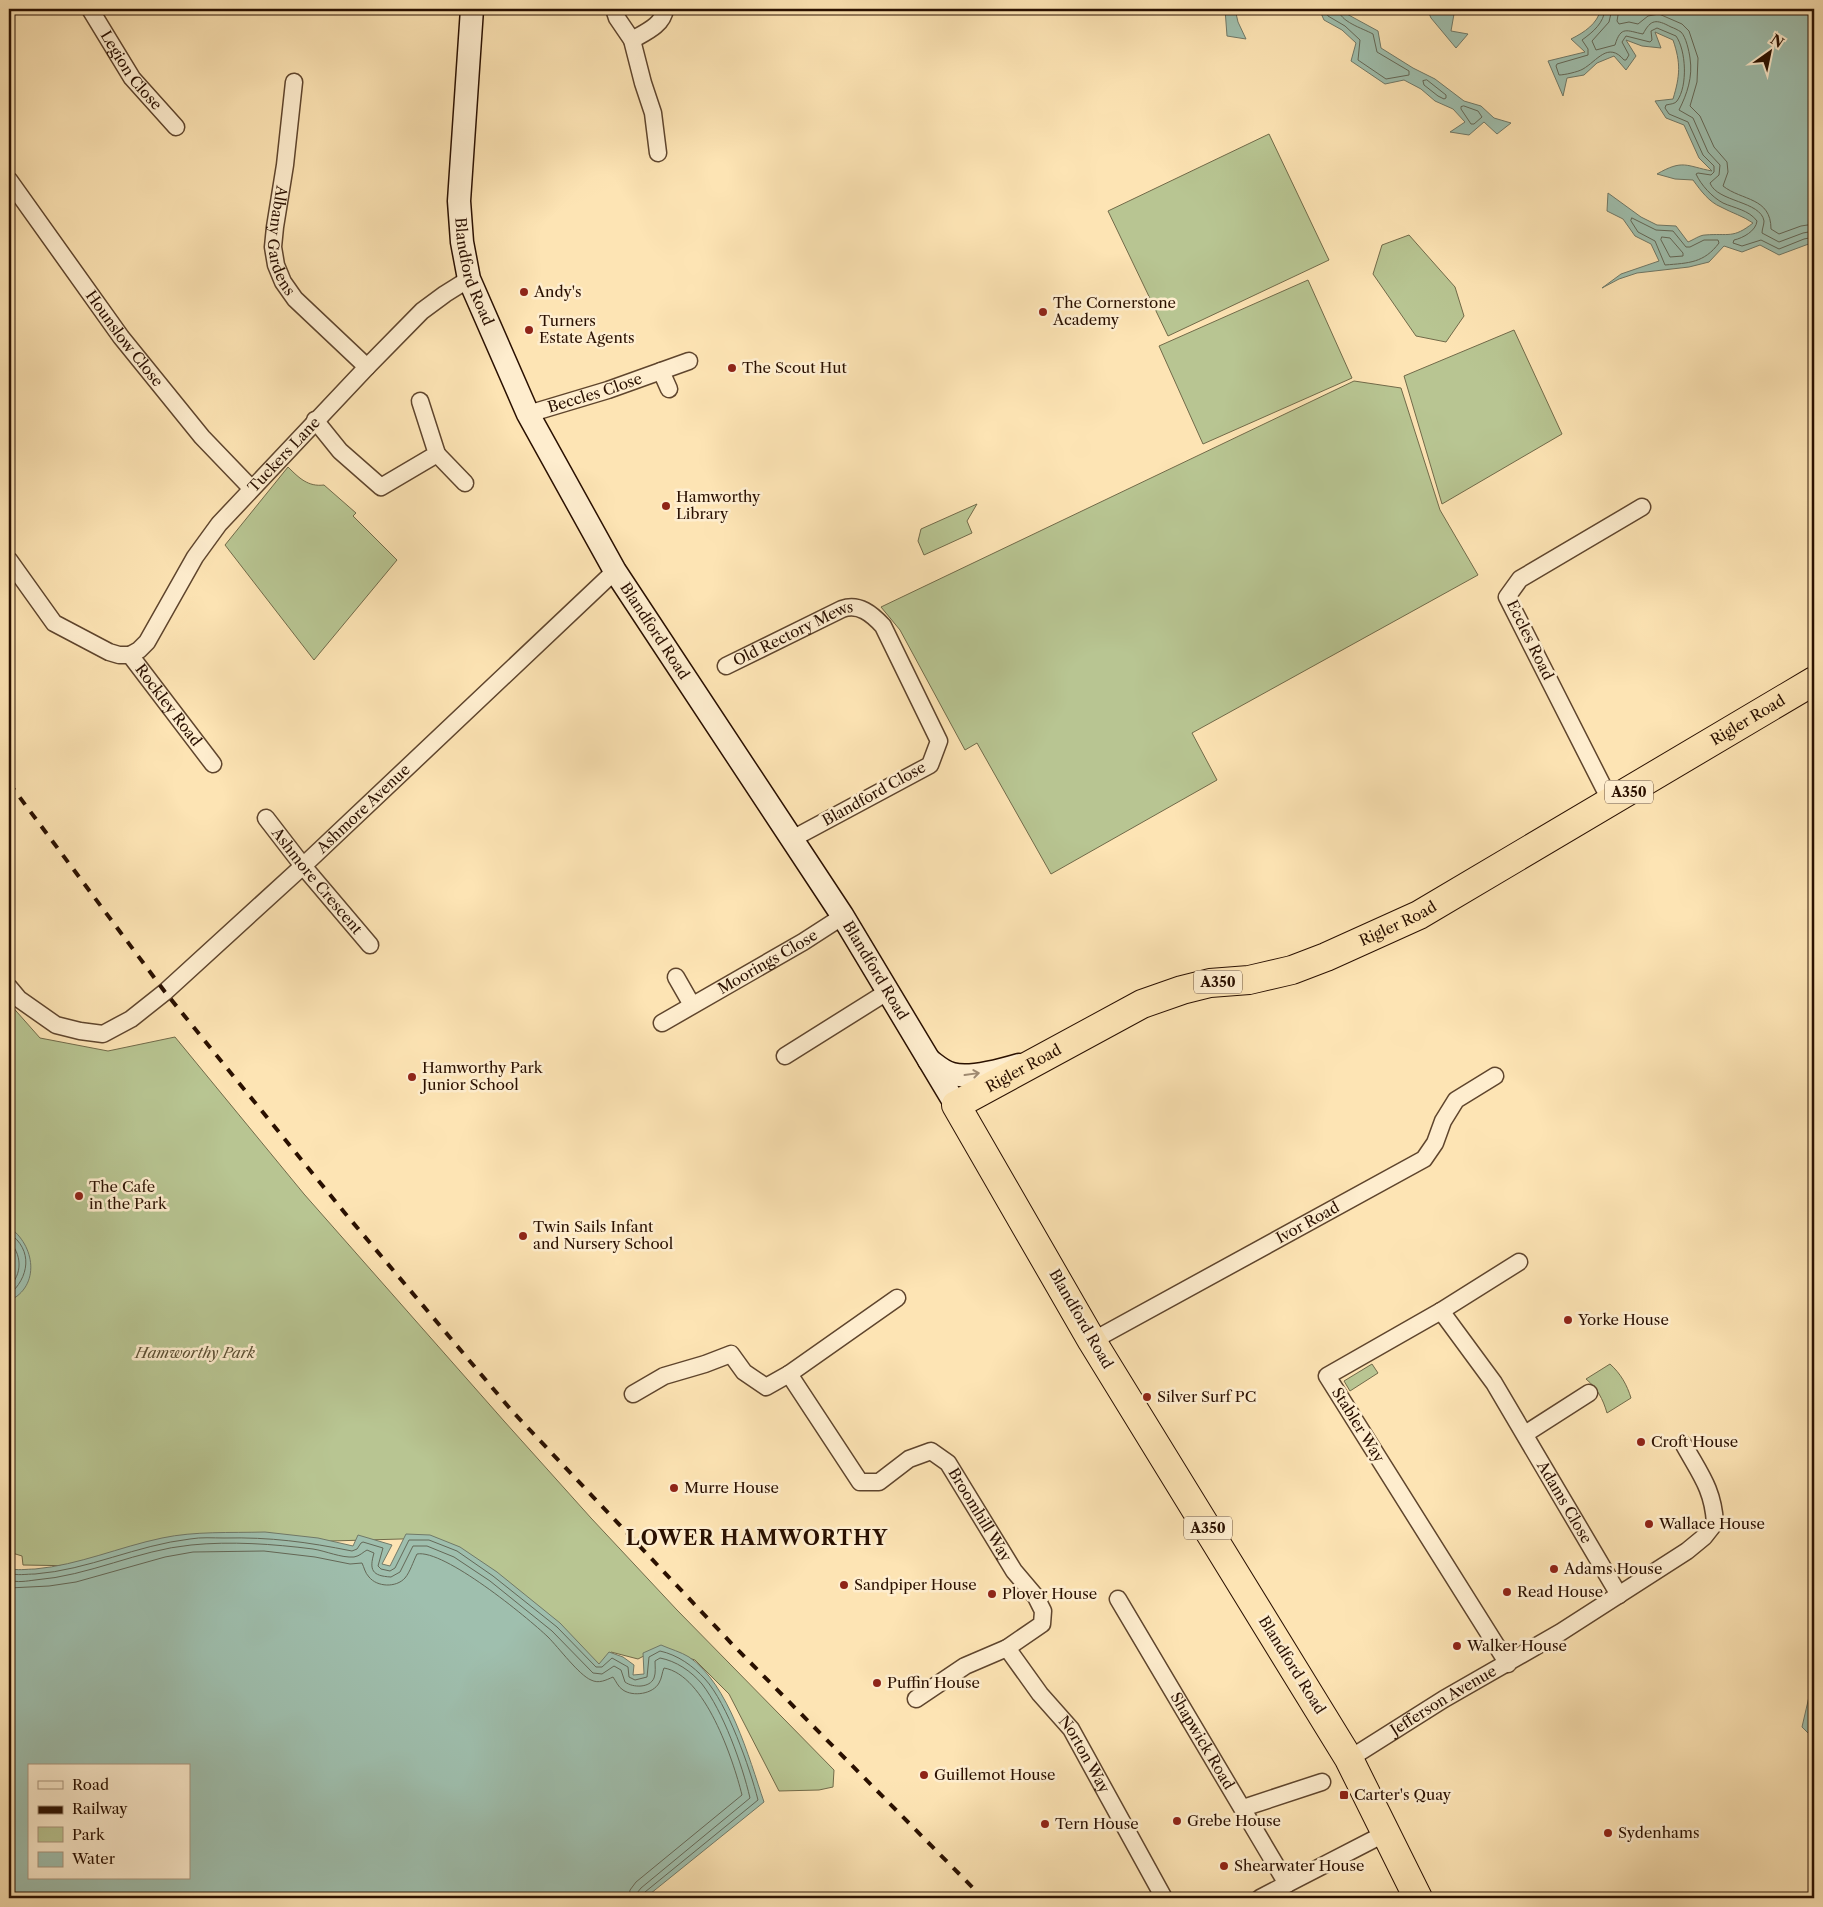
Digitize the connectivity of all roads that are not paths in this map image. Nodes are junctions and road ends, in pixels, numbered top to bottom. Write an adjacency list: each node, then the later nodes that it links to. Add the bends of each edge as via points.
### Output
1 (90, 9): 7 (street, Legion Close, via 132,78)
2 (472, 9): 10 (main road, Blandford Road, via 458,202)
3 (614, 9): 5 (street)
4 (665, 9): 5 (street, via 663,19)
5 (632, 40): 8 (street, via 653,113)
6 (294, 82): 12 (street, Albany Gardens, via 273,240 276,265 295,299)
7 (176, 127)
8 (658, 153)
9 (9, 180): 20 (street, Hounslow Close, via 121,337 202,437)
10 (469, 279): 12 (street, Tuckers Lane, via 422,311); 16 (main road, Blandford Road)
11 (689, 361): 13 (street, Beccles Close)
12 (367, 366): 17 (street, Tuckers Lane)
13 (661, 371): 14 (street, Beccles Close); 16 (street, Beccles Close)
14 (669, 389)
15 (420, 401): 18 (street)
16 (528, 414): 23 (main road, Blandford Road)
17 (315, 420): 18 (street, via 340,450 381,487); 20 (street, Tuckers Lane)
18 (437, 454): 19 (street)
19 (465, 483)
20 (251, 488): 25 (street, Tuckers Lane, via 195,557 147,642)
21 (1642, 507): 29 (street, Eccles Road, via 1520,579 1507,597)
22 (9, 560): 25 (street, Rockley Road, via 54,623 108,652)
23 (614, 572): 31 (main road, Blandford Road); 32 (street, Ashmore Avenue)
24 (862, 609): 26 (street, Old Rectory Mews, via 842,609); 31 (street, Blandford Close, via 874,615 884,626 939,741 930,765)
25 (130, 655): 28 (street, Rockley Road)
26 (726, 666)
27 (1814, 681): 29 (highway, Rigler Road / A350)
28 (213, 764)
29 (1611, 802): 42 (highway, Rigler Road / A350, via 1419,915 1326,957 1284,972 1249,980 1210,983 1164,996 1142,1004)
30 (266, 818): 32 (street, Ashmore Crescent)
31 (792, 839): 33 (main road, Blandford Road)
32 (303, 866): 34 (street, Ashmore Crescent); 36 (street, Ashmore Avenue, via 165,992 131,1019 104,1034 56,1025 19,999)
33 (842, 915): 37 (main road, Blandford Road); 38 (street, Moorings Close, via 803,942)
34 (370, 945)
35 (676, 978): 38 (street)
36 (9, 987)
37 (887, 992): 40 (street); 41 (main road, Blandford Road)
38 (692, 1005): 39 (street, Moorings Close)
39 (662, 1023)
40 (784, 1056)
41 (928, 1059): 42 (main road, one-way to 42, via 944,1071 963,1075 1006,1069); 44 (main road, Blandford Road)
42 (1040, 1059): 44 (highway, Rigler Road / A350)
43 (1495, 1076): 48 (street, Ivor Road, via 1456,1100 1424,1159)
44 (956, 1105): 48 (highway, Blandford Road / A350)
45 (1519, 1262): 47 (street, Stabler Way)
46 (897, 1298): 49 (street)
47 (1441, 1311): 52 (street, Adams Close, via 1494,1383); 57 (street, Stabler Way, via 1327,1376)
48 (1092, 1341): 59 (highway, Blandford Road / A350)
49 (789, 1374): 51 (street, via 766,1387 744,1372 731,1354 664,1376); 56 (street, Broomhill Way, via 860,1482 879,1482 909,1458 930,1451 948,1463 1014,1572 1036,1597 1043,1611 1042,1624)
50 (1589, 1393): 52 (street)
51 (633, 1394)
52 (1525, 1434): 54 (street, Adams Close)
53 (1684, 1445): 54 (street, Jefferson Avenue, via 1707,1485 1714,1504 1715,1523 1687,1551)
54 (1620, 1595): 57 (street, Jefferson Avenue)
55 (1118, 1599): 61 (street, Shapwick Road)
56 (1007, 1648): 58 (street, via 965,1666); 64 (street, Norton Way, via 1040,1694 1071,1729)
57 (1508, 1664): 59 (street, Jefferson Avenue)
58 (916, 1699)
59 (1349, 1759): 62 (highway, Blandford Road / A350)
60 (1322, 1782): 61 (street)
61 (1243, 1808): 63 (street, Shapwick Road)
62 (1386, 1833): 63 (street); 66 (highway, Blandford Road / A350)
63 (1287, 1884): 65 (street)
64 (1164, 1898)
65 (1260, 1898)
66 (1418, 1898)

